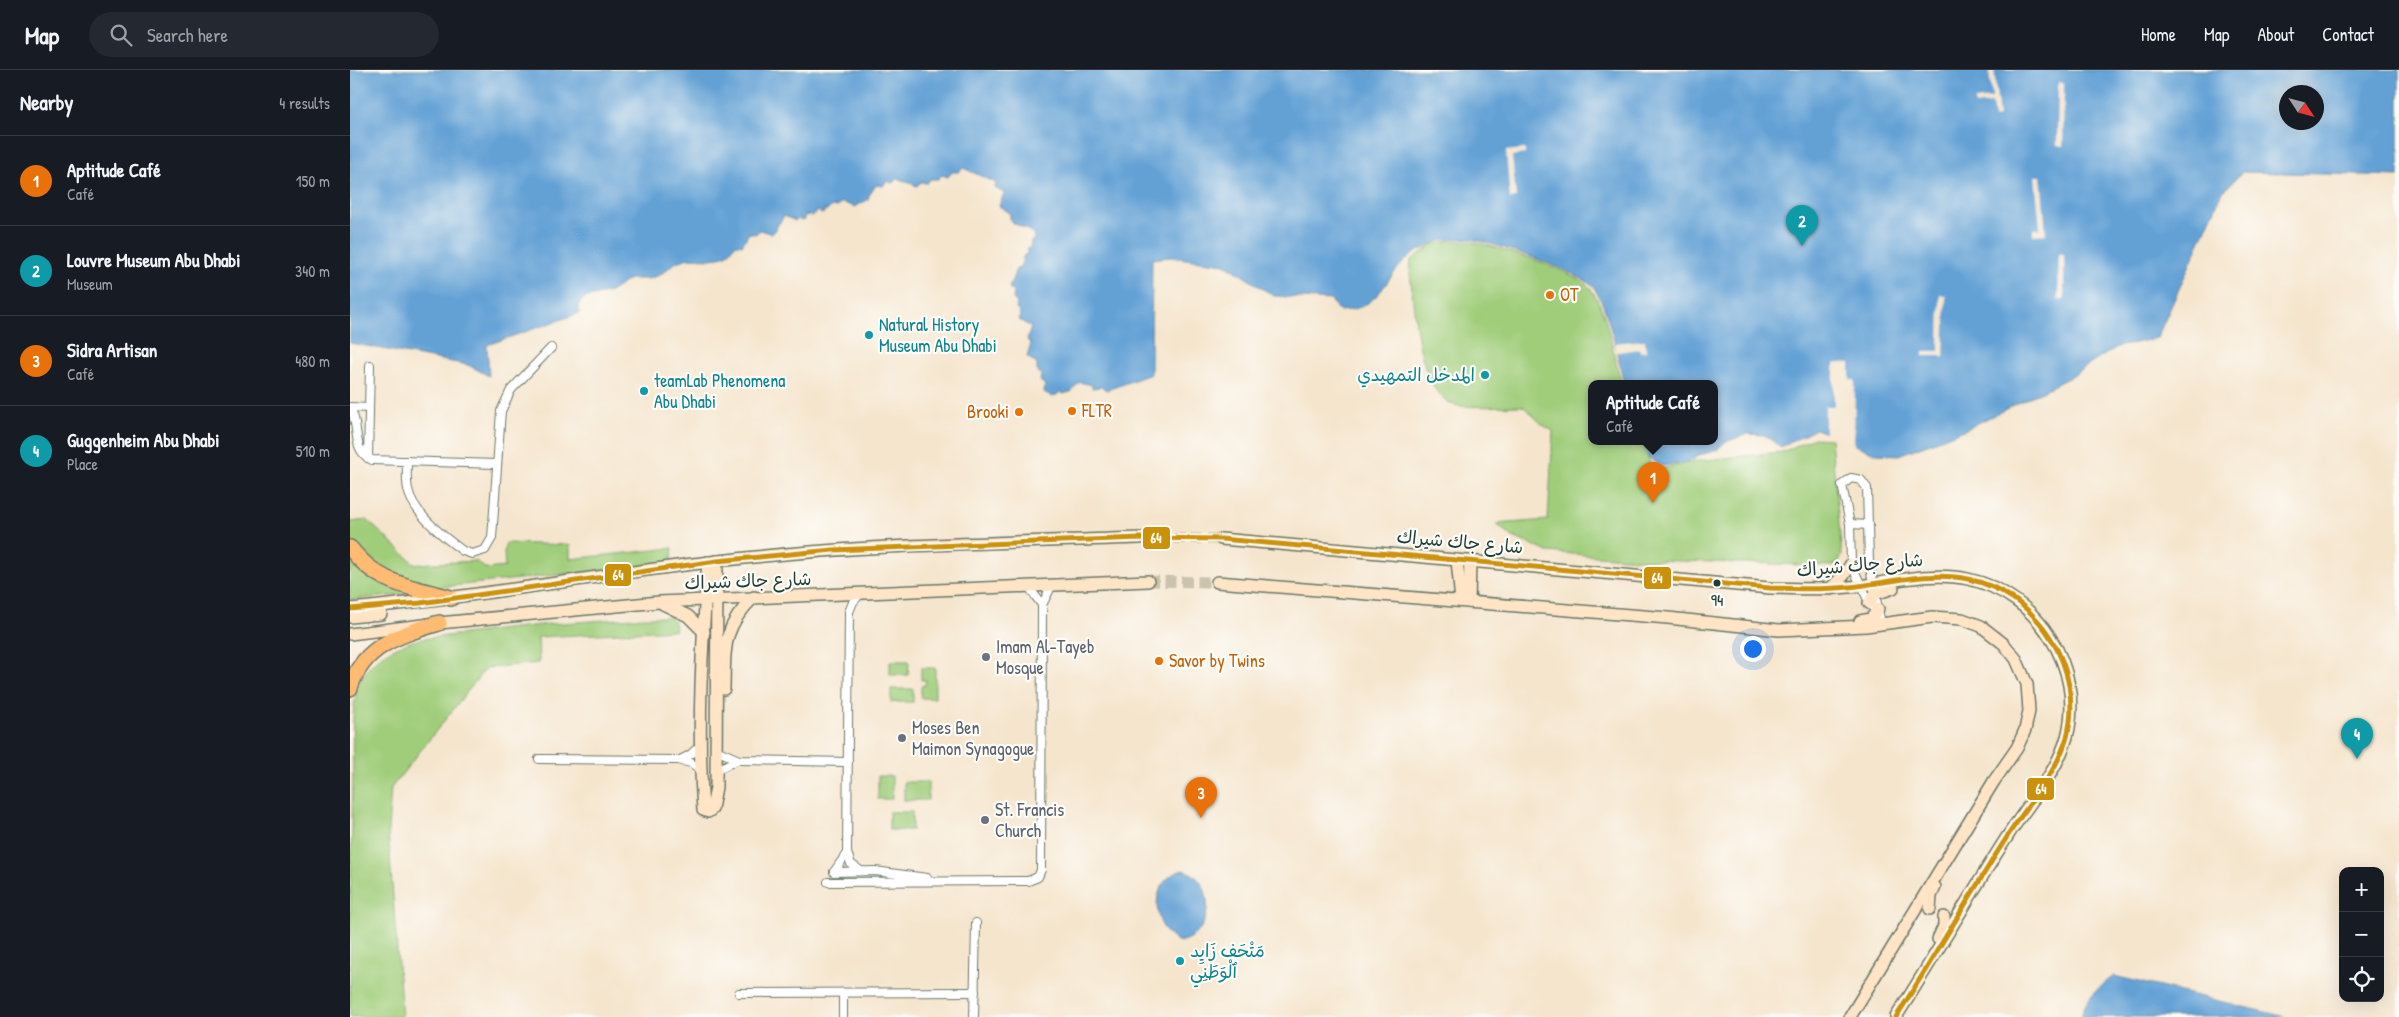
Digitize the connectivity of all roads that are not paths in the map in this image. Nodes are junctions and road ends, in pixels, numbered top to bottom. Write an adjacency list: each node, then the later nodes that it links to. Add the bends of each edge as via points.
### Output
1 (550, 348): 7 (street, via 516,383 503,404)
2 (370, 365): 4 (street)
3 (350, 408): 4 (street); 5 (street, via 358,447)
4 (369, 408): 5 (street)
5 (368, 458): 6 (street)
6 (407, 461): 7 (street); 7 (street, via 408,488 416,507 459,548 472,554 484,550 492,538)
7 (496, 464)
8 (1850, 524): 9 (street); 9 (street, via 1842,485 1848,478 1855,477 1867,488); 16 (street)
9 (1869, 525): 32 (street, via 1868,557)
10 (1141, 538): 15 (street, شارع جاك شيراك, via 833,550)
11 (1221, 539): 13 (street, شارع جاك شيراك)
12 (350, 548): 25 (highway, via 364,565 384,579)
13 (1458, 560): 14 (street, شارع جاك شيراك); 29 (street)
14 (1470, 561): 22 (street, شارع جاك شيراك, via 1770,588); 29 (street)
15 (713, 562): 25 (street, شارع جاك شيراك); 27 (street)
16 (1850, 564): 21 (street); 22 (street)
17 (1148, 581): 19 (street, شارع جاك شيراك)
18 (1217, 582): 29 (street, شارع جاك شيراك)
19 (1052, 585): 20 (street, شارع جاك شيراك); 31 (street)
20 (1028, 586): 23 (street, شارع جاك شيراك); 31 (street)
21 (1861, 586): 22 (street, شارع جاك شيراك); 32 (street, شارع جاك شيراك); 32 (street)
22 (1830, 589)
23 (860, 594): 24 (street, شارع جاك شيراك); 34 (street)
24 (838, 595): 26 (street, شارع جاك شيراك); 34 (street)
25 (451, 598): 30 (street, شارع جاك شيراك)
26 (754, 598): 27 (street, شارع جاك شيراك); 40 (street, via 728,633 724,696)
27 (711, 600): 28 (street, شارع جاك شيراك); 37 (street); 40 (street)
28 (659, 602): 36 (street, شارع جاك شيراك); 37 (street, via 688,616)
29 (1465, 602): 32 (street, شارع جاك شيراك, via 1810,630)
30 (420, 603): 33 (street, شارع جاك شيراك); 35 (street, via 408,611)
31 (1042, 605): 52 (street, via 1040,874 1028,881)
32 (1875, 608): 49 (street, شارع جاك شيراك, via 1972,622 1997,637 2020,668 2027,684 2029,702 2025,730 2017,748); 58 (street, شارع جاك شيراك, via 1939,576 1971,580 1991,587 2028,610 2042,626 2055,644 2068,678 2070,719 2064,747 2054,768)
33 (350, 609)
34 (849, 612): 46 (street)
35 (350, 617)
36 (439, 622): 38 (street, شارع جاك شيراك); 39 (highway, via 381,644 361,664)
37 (704, 632): 41 (street)
38 (350, 634)
39 (350, 688)
40 (716, 714): 42 (street)
41 (702, 744): 44 (street); 47 (street)
42 (716, 750): 45 (street); 48 (street)
43 (539, 759): 44 (street)
44 (678, 760): 47 (street)
45 (739, 760): 46 (street); 48 (street)
46 (848, 762): 50 (street)
47 (701, 770): 48 (street, via 702,808 708,812 712,810)
48 (716, 770)
49 (1974, 813): 54 (street, شارع جاك شيراك); 55 (street, via 1969,831 1932,892)
50 (847, 853): 51 (street, via 852,864); 51 (street, via 834,872)
51 (861, 871): 52 (street)
52 (937, 880): 53 (street)
53 (828, 882)
54 (1920, 902): 55 (street); 65 (street, شارع جاك شيراك)
55 (1930, 909): 56 (street)
56 (1944, 917): 58 (street); 62 (street, via 1940,936 1909,987)
57 (976, 923): 59 (street)
58 (1954, 923): 62 (street, شارع جاك شيراك)
59 (975, 992): 61 (street); 64 (street)
60 (739, 993): 61 (street)
61 (843, 993): 63 (street)
62 (1898, 1015)
63 (844, 1017)
64 (974, 1017)
65 (1850, 1017)

